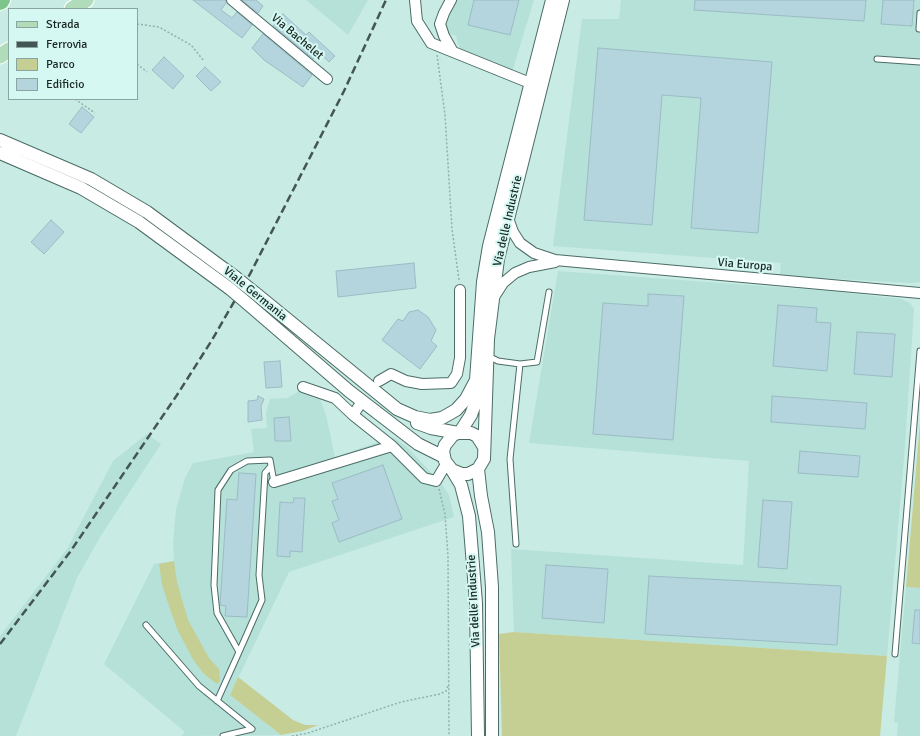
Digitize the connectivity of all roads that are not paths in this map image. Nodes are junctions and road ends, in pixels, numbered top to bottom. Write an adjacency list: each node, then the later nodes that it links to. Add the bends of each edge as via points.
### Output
1 (86, 0): 7 (main road)
2 (232, 0): 13 (street, Via Bachelet)
3 (415, 0): 10 (street, via 417,21 431,43)
4 (451, 0): 10 (street, via 440,24)
5 (552, 0): 14 (street, Via delle Industrie)
6 (563, 0): 17 (street, Via delle Industrie)
7 (74, 8)
8 (920, 13): 9 (lane)
9 (919, 29)
10 (454, 52): 14 (street)
11 (877, 59): 12 (lane)
12 (920, 62)
13 (327, 79)
14 (530, 83): 24 (street, Via delle Industrie, via 489,246 483,282)
15 (0, 140): 30 (street, Viale Germania, bridge, via 91,179 147,212 235,277)
16 (0, 153): 35 (street, Viale Germania, bridge, via 81,188 139,222 229,288 355,396)
17 (508, 217): 18 (street, Via Europa, via 517,239 526,248 543,257); 22 (street, Via delle Industrie)
18 (567, 262): 21 (street, Via Europa); 22 (street, Via Europa, via 540,264 515,273 503,283)
19 (460, 290): 27 (street, via 460,358 458,374 451,383 422,384 406,381 391,374)
20 (549, 292): 25 (lane, via 536,362)
21 (920, 293)
22 (492, 300): 24 (street, Via delle Industrie)
23 (920, 352): 42 (lane)
24 (482, 359): 25 (lane); 26 (street, Viale Germania); 34 (street, Via delle Industrie)
25 (520, 364): 39 (lane, via 510,459)
26 (476, 380): 30 (street, Viale Germania, via 466,399 456,410 442,418 430,420); 32 (street, via 477,398 471,415)
27 (379, 381)
28 (304, 387): 31 (street, via 335,398)
29 (359, 406): 31 (street)
30 (396, 409): 32 (street, via 415,422 438,430)
31 (353, 415): 33 (street)
32 (459, 433): 34 (street, via 477,436); 35 (street, via 445,445)
33 (392, 446): 35 (street, via 424,478 436,481); 38 (street)
34 (484, 447): 37 (street, via 484,459)
35 (447, 464): 37 (street, via 457,473 468,474); 45 (street, Via delle Industrie, via 461,485 470,516 476,603)
36 (271, 466): 38 (lane); 41 (lane, via 265,473 259,575 262,600); 41 (lane, via 270,460 246,461 231,470 218,490 214,585 217,613)
37 (478, 469): 46 (street, via 488,532 492,587)
38 (274, 482)
39 (516, 544)
40 (146, 625): 43 (lane, via 199,686)
41 (239, 652): 43 (lane)
42 (895, 654)
43 (217, 700): 44 (lane, via 252,729)
44 (223, 736)
45 (478, 736)
46 (492, 736)

